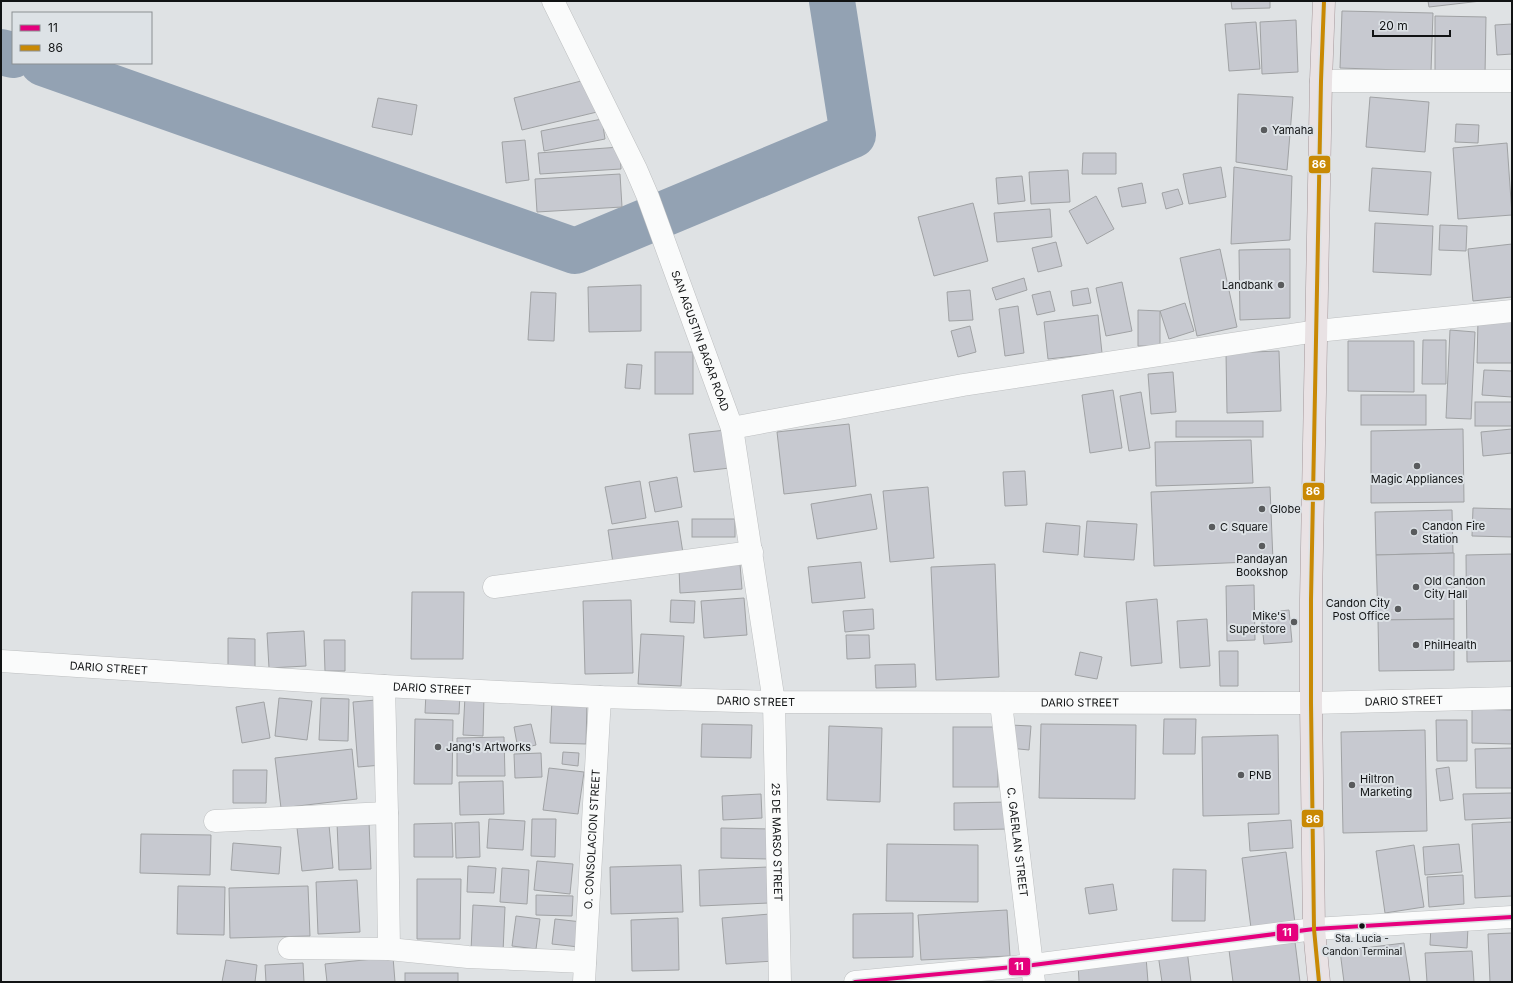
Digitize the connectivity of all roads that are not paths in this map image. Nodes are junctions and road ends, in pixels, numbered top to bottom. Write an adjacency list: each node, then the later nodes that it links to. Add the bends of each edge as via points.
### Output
1 (552, 1): 7 (street, SAN AGUSTIN BAGAR ROAD, via 636,169)
2 (1324, 1): 3 (main road)
3 (1321, 81): 4 (street); 6 (main road)
4 (1512, 81)
5 (1512, 311): 6 (street)
6 (1317, 332): 7 (street, via 963,385); 16 (main road)
7 (732, 428): 8 (street, SAN AGUSTIN BAGAR ROAD)
8 (752, 552): 9 (street); 14 (street, SAN AGUSTIN BAGAR ROAD)
9 (494, 587)
10 (1, 661): 11 (street, DARIO STREET)
11 (384, 686): 12 (street, DARIO STREET); 17 (street)
12 (600, 697): 14 (street, DARIO STREET); 23 (street, O. CONSOLACION STREET)
13 (1512, 698): 16 (street, DARIO STREET)
14 (774, 702): 15 (street, DARIO STREET); 25 (street, 25 DE MARSO STREET)
15 (1000, 703): 16 (street, DARIO STREET); 24 (street, C. GAERLAN STREET)
16 (1311, 703): 20 (main road)
17 (387, 813): 18 (street); 22 (street)
18 (215, 821)
19 (1512, 917): 20 (street)
20 (1314, 929): 24 (street); 27 (main road)
21 (289, 948): 22 (street)
22 (389, 949): 23 (street)
23 (584, 972)
24 (1033, 974): 26 (street)
25 (780, 982)
26 (855, 982)
27 (1319, 982)

